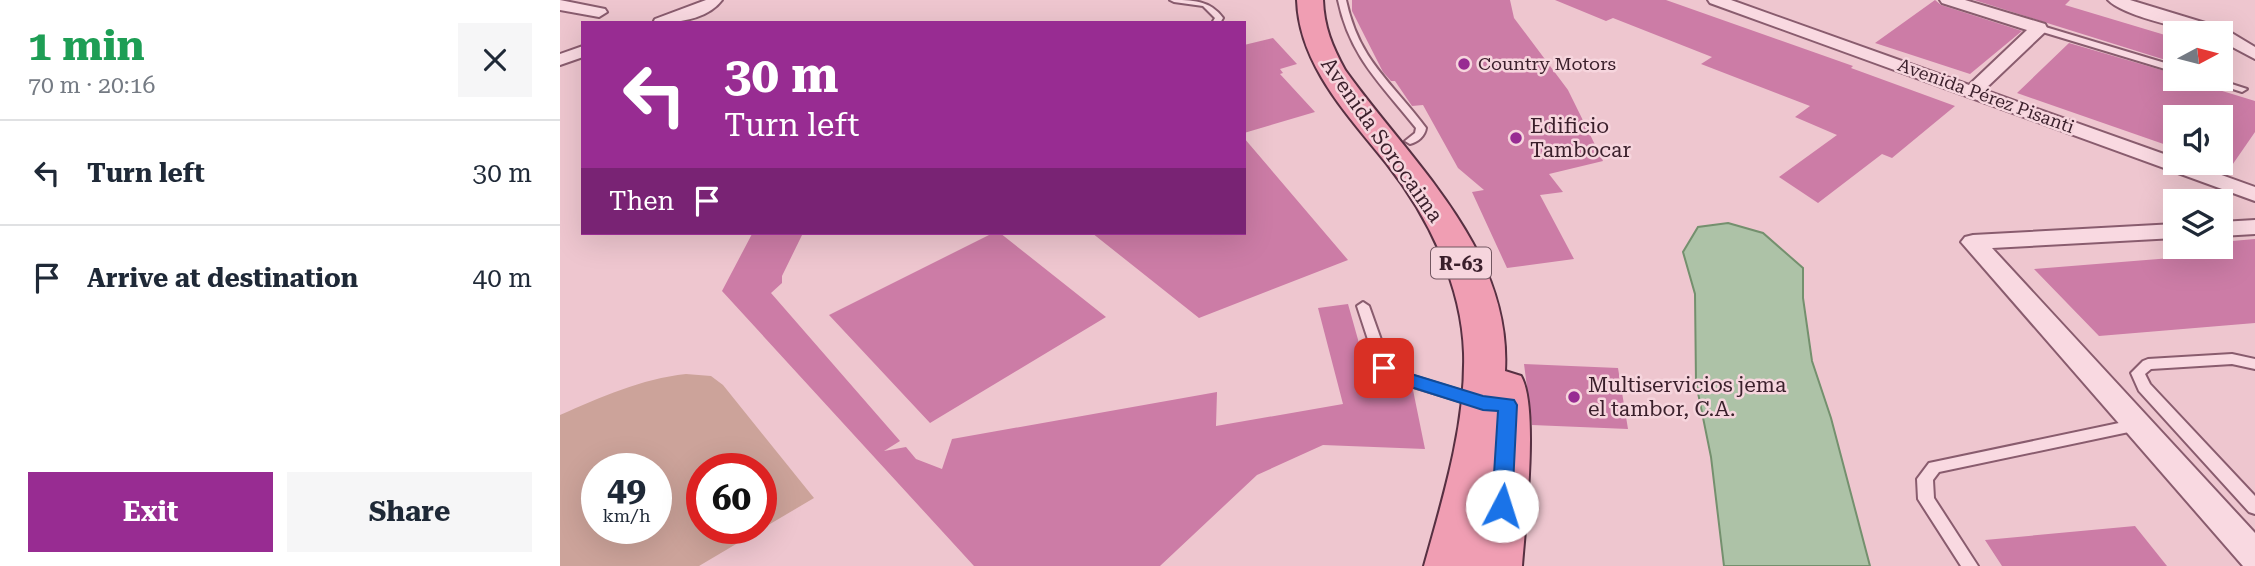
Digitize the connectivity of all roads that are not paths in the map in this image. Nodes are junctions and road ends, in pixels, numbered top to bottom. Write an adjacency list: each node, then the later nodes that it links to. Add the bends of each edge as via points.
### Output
1 (714, 0): 12 (street)
2 (1174, 0): 13 (lane, via 1208,4 1214,7)
3 (1310, 0): 32 (main road, Avenida Sorocaima / R-63, via 1308,15 1320,54)
4 (1324, 0): 27 (main road, Avenida Sorocaima / R-63, via 1337,48)
5 (1342, 0): 27 (lane, via 1345,23 1356,48 1420,128 1420,134)
6 (1716, 0): 26 (street, Avenida Pérez Pisanti)
7 (1948, 0): 15 (street)
8 (2104, 0): 16 (street, via 2125,16)
9 (2116, 0): 14 (street)
10 (566, 5): 11 (street)
11 (599, 12)
12 (667, 21)
13 (1217, 21)
14 (2176, 21)
15 (2039, 28): 22 (lane); 26 (street)
16 (2163, 28)
17 (2233, 41): 19 (street)
18 (581, 52): 20 (street)
19 (2255, 54)
20 (560, 60)
21 (2233, 60): 23 (street)
22 (2163, 65)
23 (2255, 72)
24 (2233, 86): 25 (lane)
25 (2242, 89)
26 (1973, 91): 28 (street, Avenida Pérez Pisanti)
27 (1410, 141): 32 (main road, Avenida Sorocaima / R-63, via 1443,186)
28 (2255, 194)
29 (2255, 227): 30 (street)
30 (2233, 228)
31 (2163, 232): 36 (street, via 1973,242)
32 (1467, 253): 35 (main road, Avenida Sorocaima / R-63)
33 (1363, 306): 35 (lane, via 1384,368 1392,375)
34 (2255, 364): 37 (lane, via 2232,359 2148,364 2138,373 2144,387)
35 (1495, 404): 39 (main road, Avenida Sorocaima / R-63, via 1481,430); 40 (main road, Avenida Sorocaima / R-63, via 1506,451)
36 (2138, 425): 38 (street); 41 (lane, via 1934,467 1925,479 1926,499)
37 (2255, 507)
38 (2255, 556)
39 (1450, 566)
40 (1496, 566)
41 (1970, 566)

